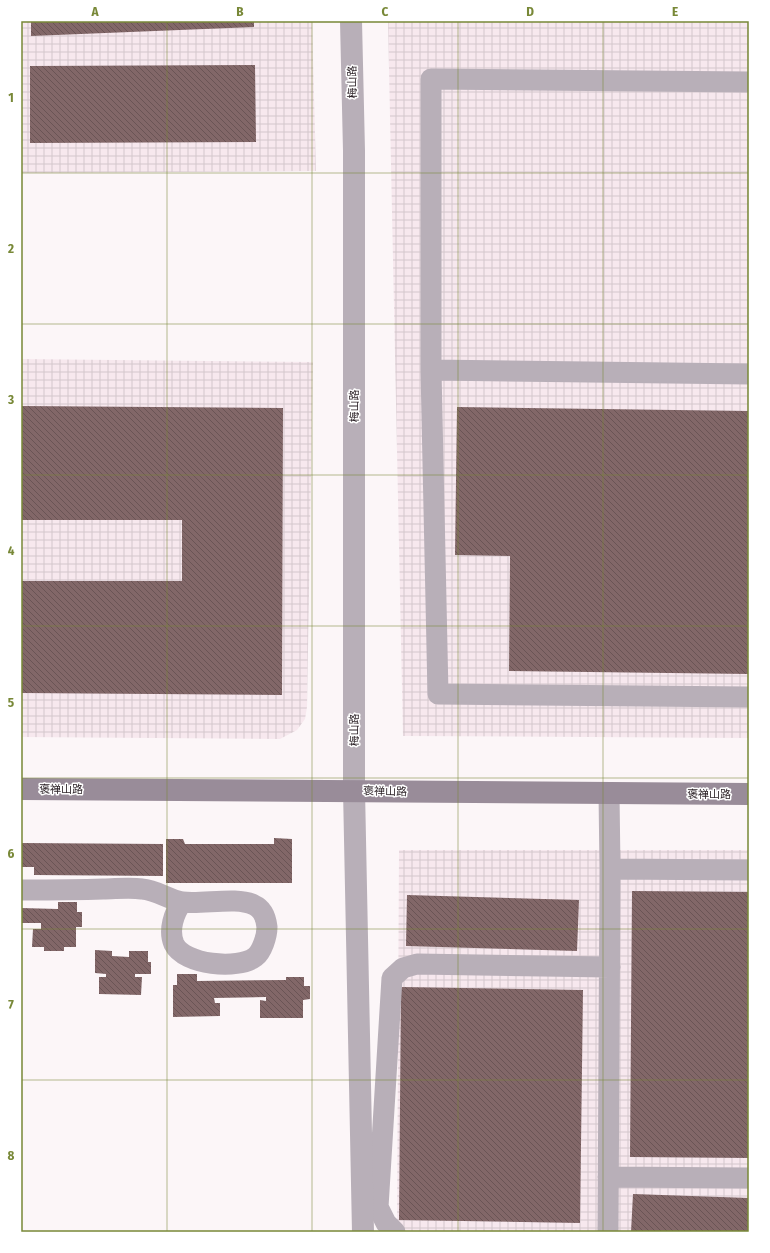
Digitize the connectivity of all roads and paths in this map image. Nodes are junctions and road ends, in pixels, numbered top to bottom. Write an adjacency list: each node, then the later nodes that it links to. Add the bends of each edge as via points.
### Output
1 (351, 21): 7 (street, 梅山路, via 354,174)
2 (749, 82): 3 (street, via 431,79)
3 (430, 370): 4 (street); 5 (street, via 438,694)
4 (749, 374)
5 (749, 696)
6 (21, 789): 7 (main road, 褒禅山路)
7 (354, 790): 8 (main road, 褒禅山路); 17 (street, 梅山路)
8 (609, 793): 9 (main road, 褒禅山路); 10 (street)
9 (749, 794)
10 (610, 869): 11 (street); 14 (street)
11 (749, 870)
12 (21, 890): 13 (street, via 142,889)
13 (182, 902): 13 (street, via 243,902 261,910 267,929 256,957 240,964 221,964 202,962 185,955 175,945 172,931 177,909)
14 (610, 967): 15 (street); 18 (street, via 417,964 403,968 392,978 378,1207 386,1223)
15 (608, 1177): 16 (street); 19 (street)
16 (749, 1178)
17 (363, 1232)
18 (395, 1232)
19 (608, 1232)

